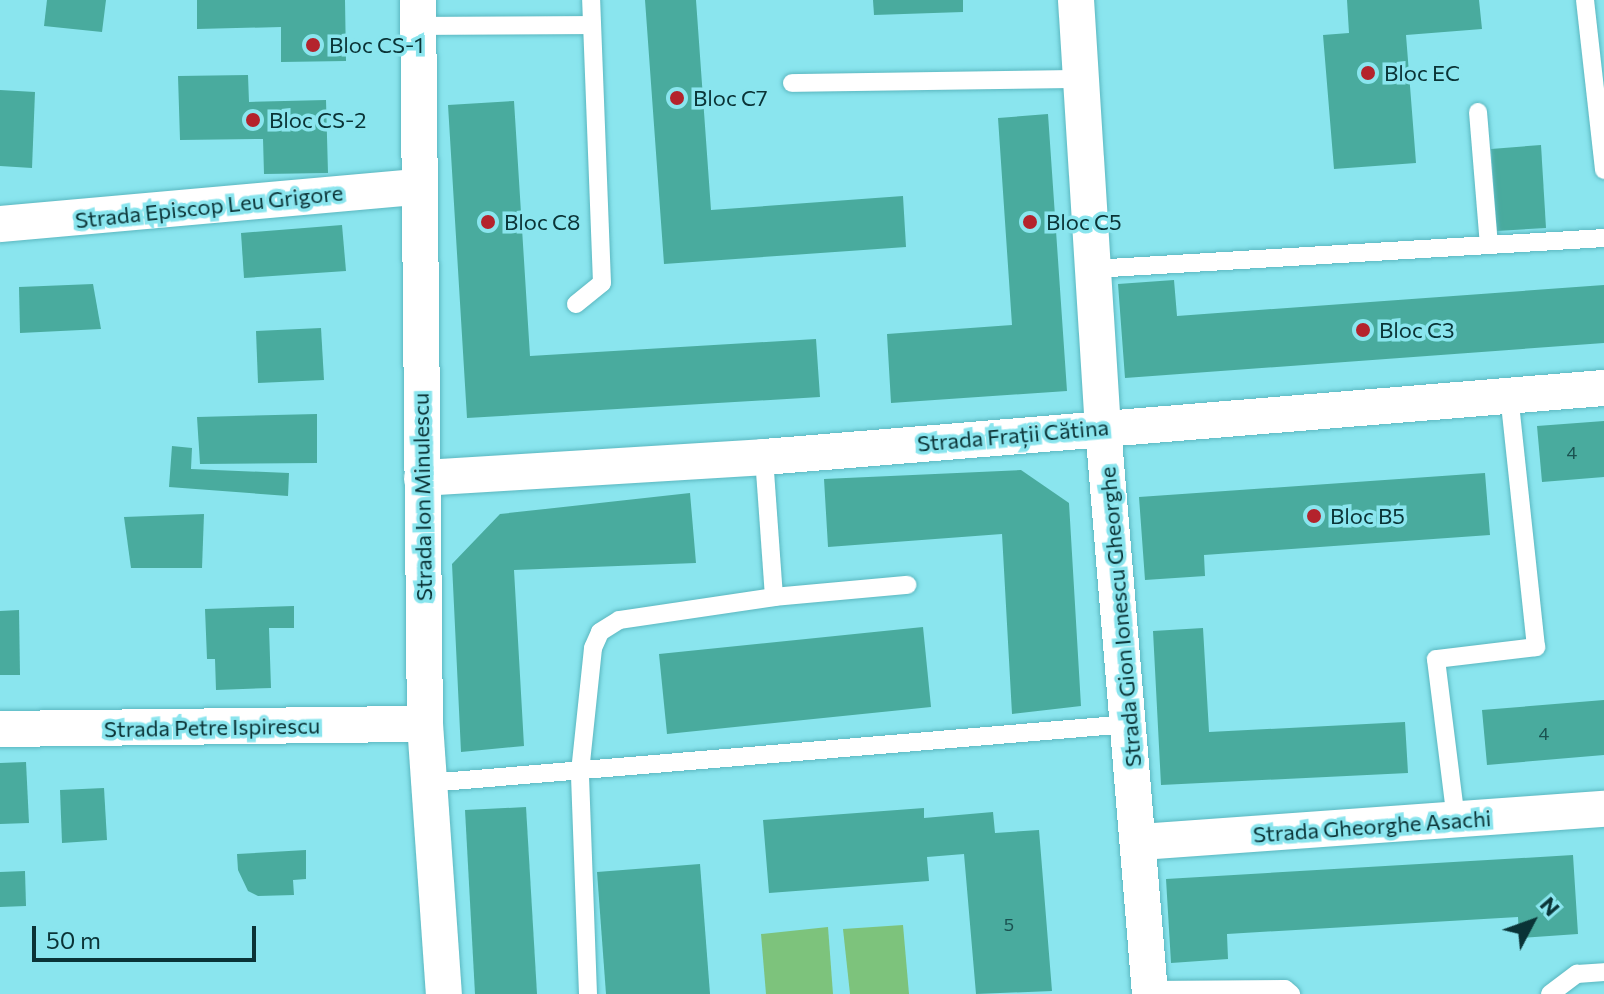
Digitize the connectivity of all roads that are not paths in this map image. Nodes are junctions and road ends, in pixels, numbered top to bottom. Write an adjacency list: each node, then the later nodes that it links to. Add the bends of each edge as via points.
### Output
1 (591, 0): 5 (lane)
2 (1076, 0): 6 (street, Strada Gion Ionescu Gheorghe)
3 (1585, 0): 9 (lane)
4 (418, 13): 5 (lane); 10 (street, Strada Ion Minulescu)
5 (592, 25): 15 (lane, via 602,283)
6 (1081, 79): 7 (lane); 14 (street, Strada Gion Ionescu Gheorghe)
7 (792, 83)
8 (1478, 112): 13 (lane)
9 (1604, 170)
10 (418, 187): 11 (street, Strada Episcop Leu Grigore); 20 (street, Strada Ion Minulescu)
11 (0, 224)
12 (1604, 238): 13 (lane)
13 (1489, 245): 14 (lane)
14 (1093, 269): 18 (street, Strada Gion Ionescu Gheorghe)
15 (576, 304)
16 (1604, 388): 17 (street, Strada Frații Cătina)
17 (1509, 395): 18 (street, Strada Frații Cătina); 29 (lane, via 1536,647 1436,659)
18 (1103, 427): 19 (street, Strada Frații Cătina); 24 (street, Strada Gion Ionescu Gheorghe)
19 (764, 457): 20 (street, Strada Frații Cătina); 22 (lane)
20 (422, 478): 23 (street, Strada Ion Minulescu)
21 (907, 585): 22 (lane)
22 (774, 597): 26 (lane, via 619,620 600,632)
23 (425, 724): 25 (street, Strada Petre Ispirescu); 27 (street, Strada Ion Minulescu)
24 (1129, 724): 26 (lane); 30 (street, Strada Gion Ionescu Gheorghe)
25 (0, 729)
26 (580, 772): 27 (lane); 34 (lane)
27 (429, 783): 33 (street, Strada Ion Minulescu)
28 (1604, 809): 29 (street, Strada Gheorghe Asachi)
29 (1456, 820): 30 (street, Strada Gheorghe Asachi)
30 (1141, 842): 32 (street, Strada Gion Ionescu Gheorghe)
31 (1604, 972): 36 (lane, via 1577,974)
32 (1150, 992): 35 (lane, via 1285,989)
33 (444, 994)
34 (588, 994)
35 (1291, 994)
36 (1550, 994)

